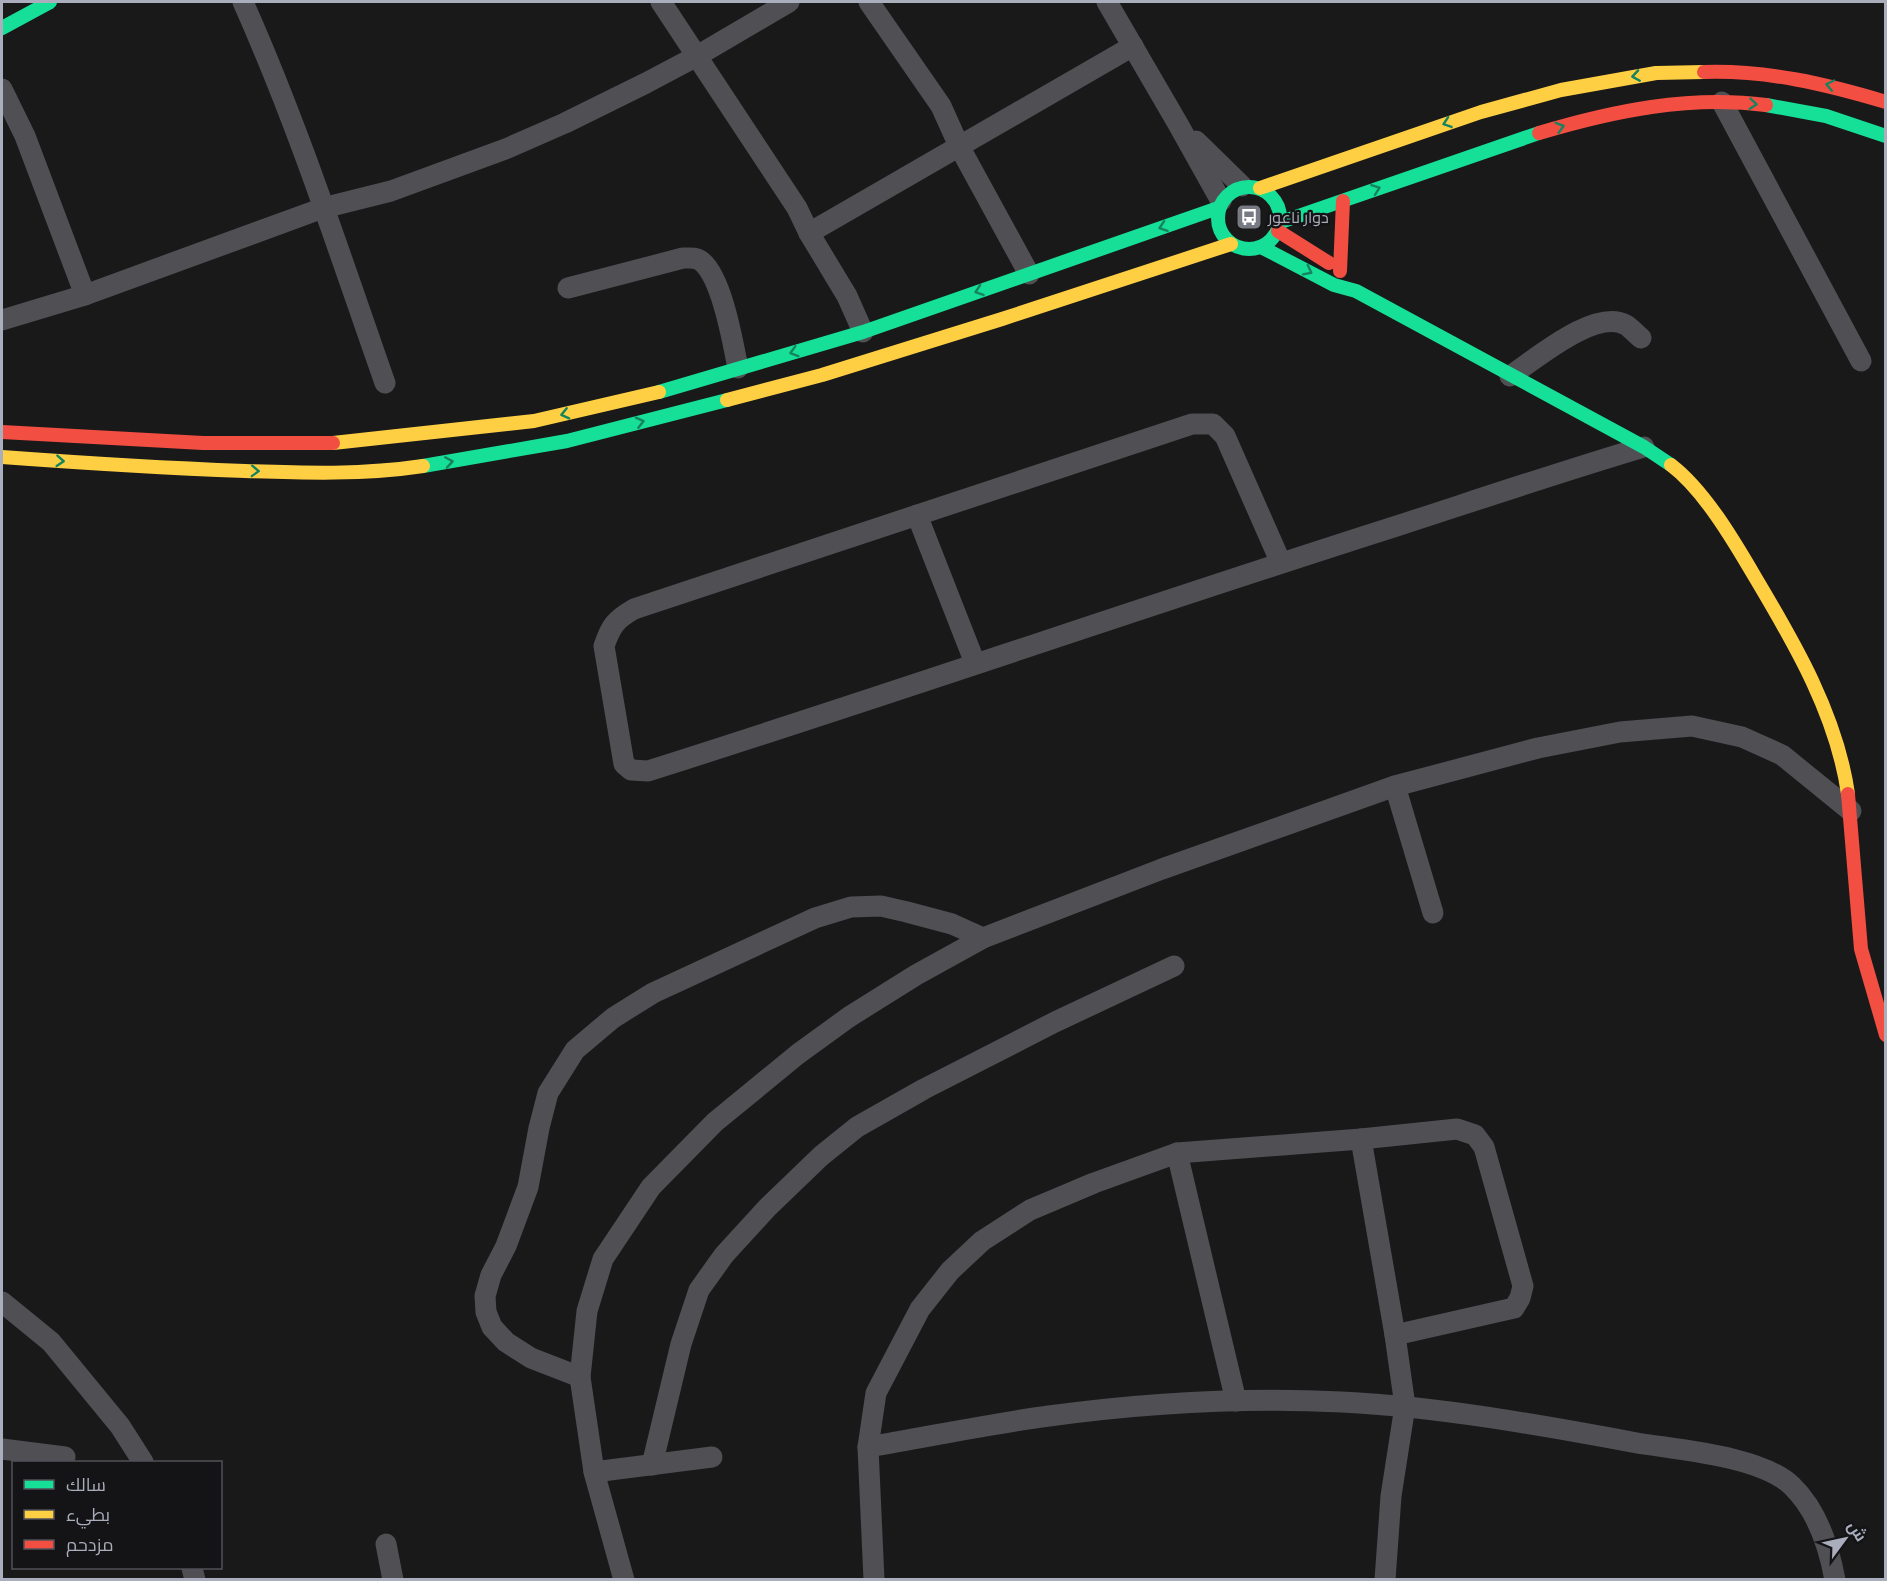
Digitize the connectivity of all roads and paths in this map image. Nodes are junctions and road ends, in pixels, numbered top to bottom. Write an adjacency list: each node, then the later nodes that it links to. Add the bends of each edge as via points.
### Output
1 (50, 2): 7 (main road)
2 (243, 2): 19 (street)
3 (661, 2): 9 (street)
4 (789, 2): 9 (street)
5 (869, 2): 15 (street, via 941,106)
6 (1107, 2): 8 (street)
7 (2, 28)
8 (1132, 46): 13 (street); 15 (street)
9 (698, 56): 19 (street, via 508,148 391,191); 21 (street, via 797,208)
10 (2, 89): 28 (street, via 25,136)
11 (1722, 102): 14 (main road, one-way to 14, via 1797,109); 17 (main road, one-way to 11, via 1504,143 1576,122 1662,106); 32 (street)
12 (1886, 102): 16 (main road, one-way to 16, via 1787,77 1738,71 1656,73 1561,90 1481,112)
13 (1178, 124): 16 (street); 18 (street)
14 (1886, 136)
15 (959, 146): 21 (street); 25 (street)
16 (1251, 187): 18 (main road, via 1230,192); 20 (main road, via 1272,196 1280,208)
17 (1343, 201): 20 (main road); 24 (main road)
18 (1220, 205): 22 (main road, via 1219,228); 25 (main road, one-way to 25)
19 (323, 208): 28 (street); 35 (street)
20 (1280, 227): 23 (main road); 24 (main road)
21 (809, 233): 30 (street, via 847,296)
22 (1231, 244): 23 (main road, via 1245,250); 38 (main road, one-way to 22, via 318,473 402,469 484,456 567,441 822,375)
23 (1261, 248): 27 (main road, one-way to 27, via 1335,285)
24 (1340, 271): 27 (main road)
25 (1029, 274): 30 (main road, one-way to 30)
26 (568, 288): 33 (street, via 683,258 701,261 727,317)
27 (1356, 291): 34 (main road)
28 (85, 295): 29 (street)
29 (2, 320)
30 (863, 332): 33 (main road, one-way to 33)
31 (1641, 338): 34 (street, via 1625,325 1605,322 1583,327)
32 (1861, 361)
33 (738, 368): 36 (main road, one-way to 36, via 638,398 534,421 341,443 203,443)
34 (1510, 376): 37 (main road)
35 (385, 383)
36 (2, 432)
37 (1644, 447): 40 (street); 43 (main road, via 1689,481 1733,539 1787,631 1830,725 1845,770)
38 (2, 457)
39 (916, 515): 40 (street, via 1192,424 1213,424 1226,436); 41 (street); 41 (street, via 619,617 604,646 624,764 632,770 648,771)
40 (1281, 563): 41 (street)
41 (975, 663)
42 (1395, 786): 43 (street, via 1538,748 1610,734 1692,726 1742,737 1782,755); 44 (street); 45 (street)
43 (1851, 812): 47 (main road, via 1861,949)
44 (1433, 913)
45 (983, 938): 52 (street, via 849,1017 798,1054 715,1122 651,1187 603,1259 586,1311); 52 (street, via 952,924 907,912 881,906 851,907 815,918 653,993 613,1018 575,1050 548,1093 528,1186 485,1296 492,1327 506,1342 531,1358)
46 (1174, 966): 60 (street, via 924,1089 857,1127 820,1156 724,1255 699,1290 681,1344)
47 (1886, 1035)
48 (1361, 1139): 49 (street); 51 (street); 51 (street, via 1457,1129 1475,1135 1484,1147 1523,1286 1514,1308)
49 (1177, 1153): 53 (street); 55 (street, via 1030,1210 982,1241 950,1271 920,1309 876,1393)
50 (2, 1302): 59 (street, via 51,1342 120,1426)
51 (1395, 1335): 54 (street)
52 (580, 1377): 61 (street)
53 (1236, 1401): 54 (street); 55 (street, via 1046,1417)
54 (1405, 1406): 66 (street, via 1391,1496); 67 (street, via 1744,1461 1791,1485 1815,1516)
55 (868, 1447): 65 (street)
56 (2, 1449): 58 (street)
57 (712, 1457): 60 (street)
58 (65, 1458)
59 (142, 1461)
60 (652, 1465): 61 (street)
61 (594, 1472): 64 (street)
62 (386, 1544): 63 (street)
63 (393, 1580)
64 (624, 1580)
65 (873, 1580)
66 (1385, 1580)
67 (1835, 1580)

